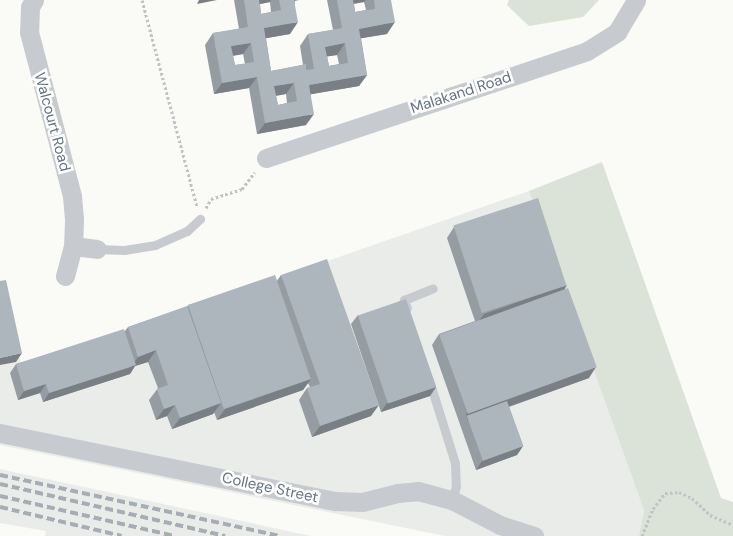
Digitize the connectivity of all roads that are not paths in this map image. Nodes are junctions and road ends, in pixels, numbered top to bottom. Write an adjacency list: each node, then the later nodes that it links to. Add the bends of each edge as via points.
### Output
1 (34, 0): 5 (street, Walcourt Road, via 30,8 29,32 72,196)
2 (636, 0): 3 (street, Malakand Road, via 617,32 587,51)
3 (266, 158)
4 (200, 219): 6 (lane, via 187,231 155,244 124,250)
5 (72, 246): 6 (street); 7 (street, Walcourt Road)
6 (97, 248)
7 (66, 276)
8 (433, 288): 9 (lane, via 404,300)
9 (410, 318)
10 (427, 373): 12 (lane, via 455,463 456,486)
11 (0, 433): 12 (street, College Street, via 335,501 362,502 418,491)
12 (452, 500): 13 (street, College Street, via 500,525)
13 (534, 536)

